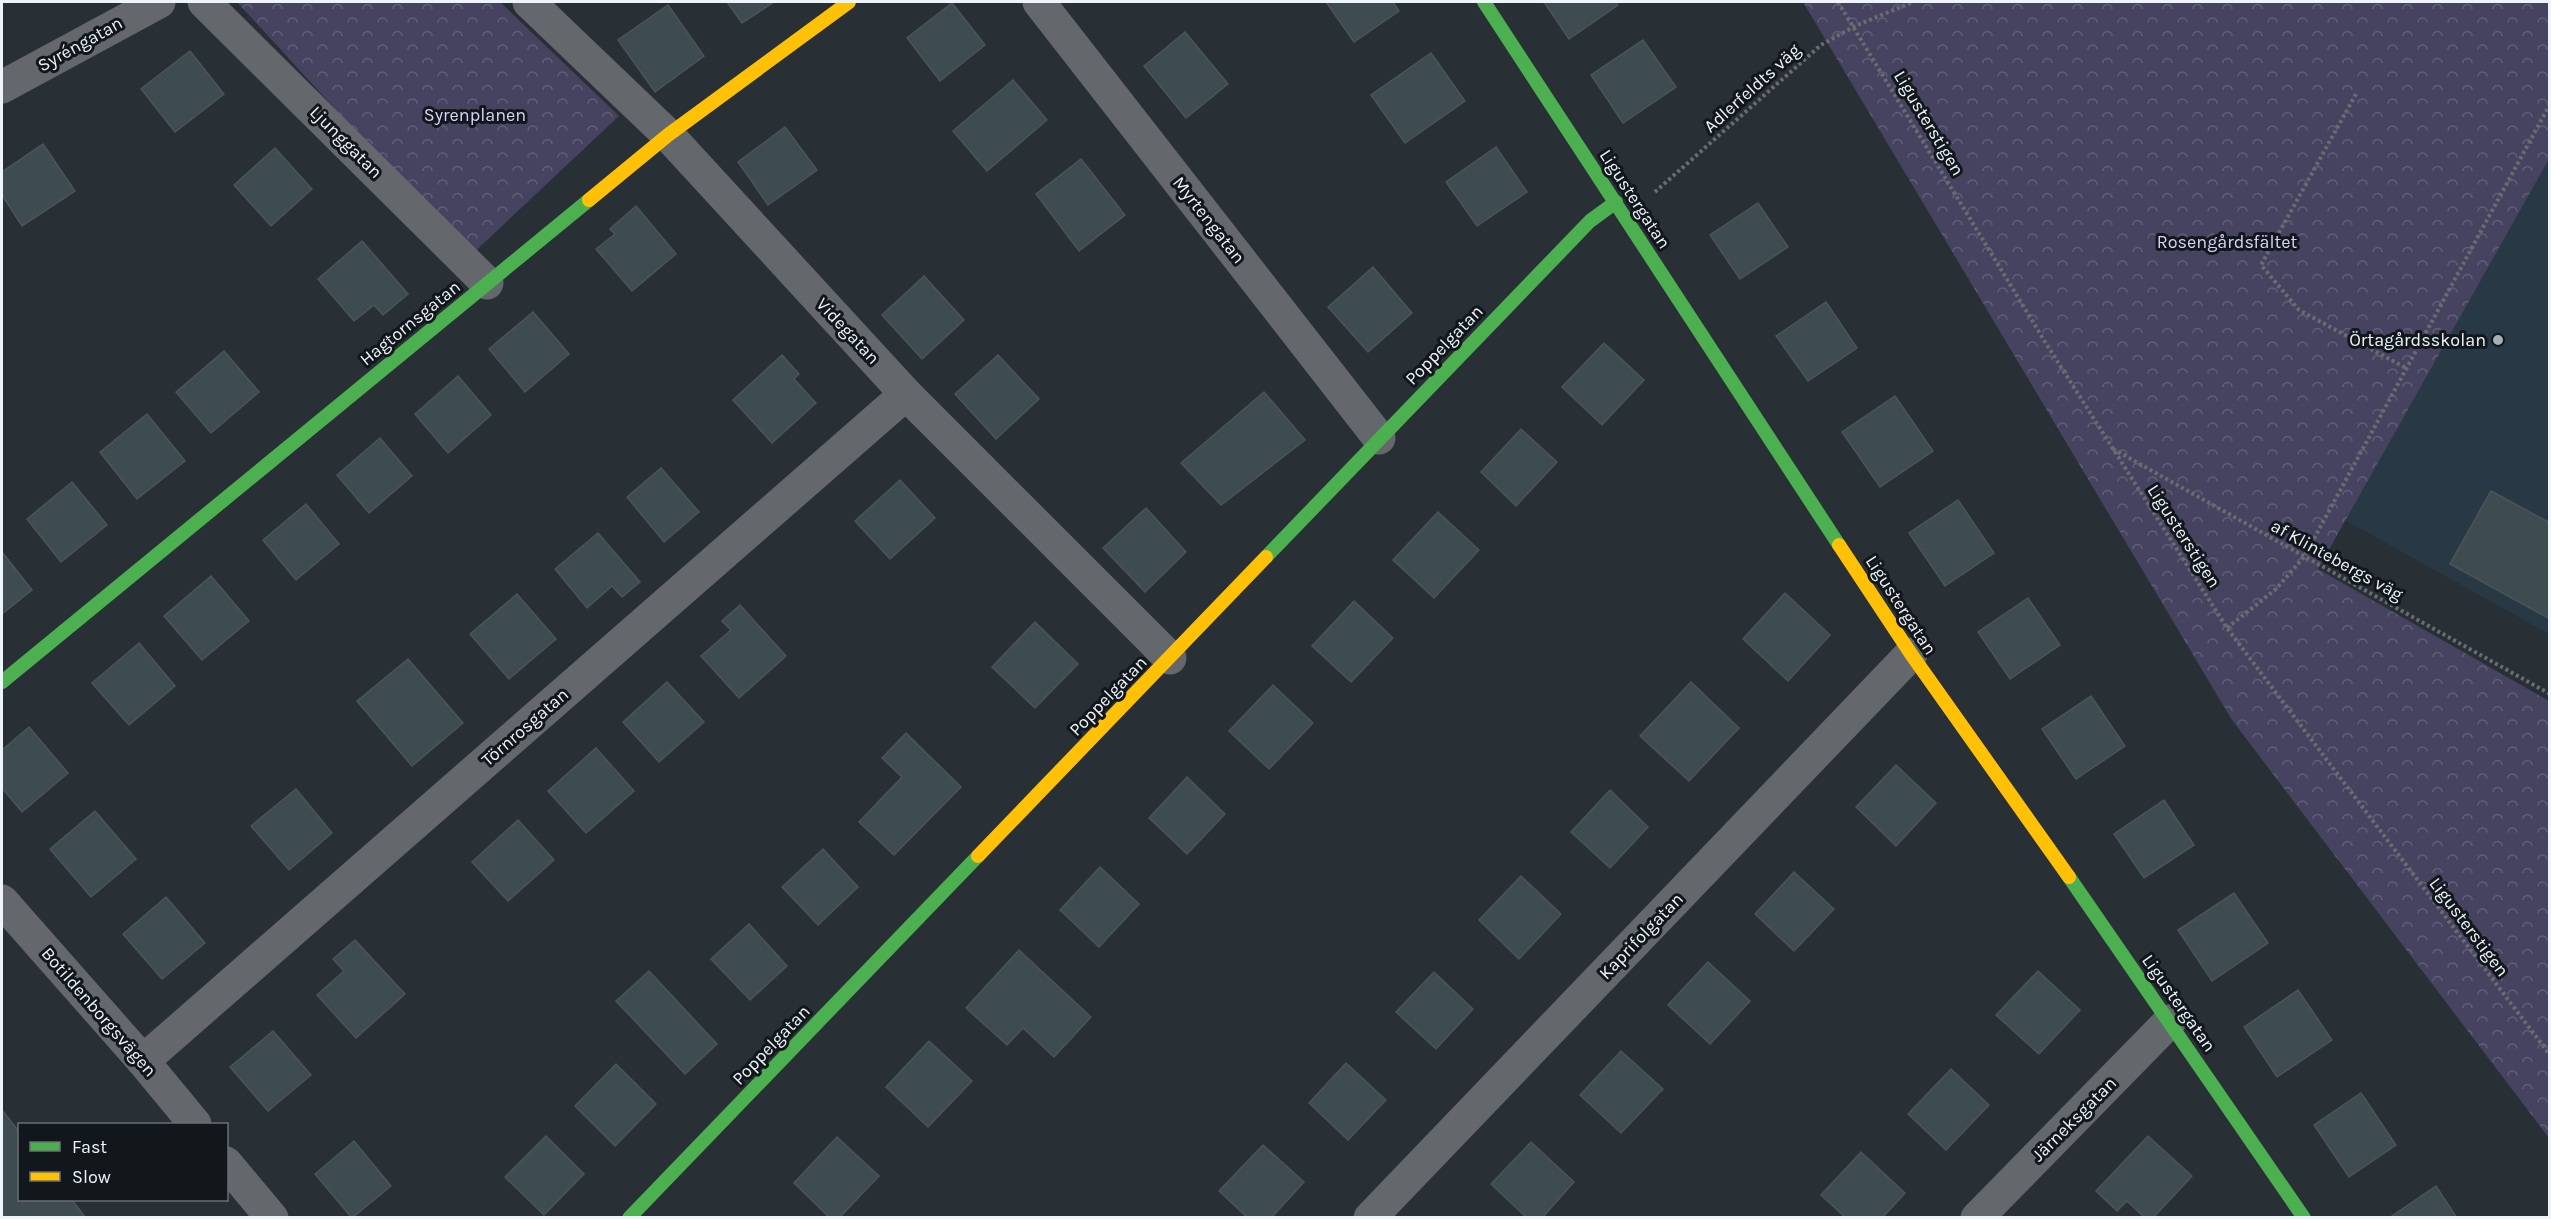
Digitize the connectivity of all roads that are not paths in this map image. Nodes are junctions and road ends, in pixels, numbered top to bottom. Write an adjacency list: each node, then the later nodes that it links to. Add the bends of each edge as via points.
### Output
1 (159, 2): 7 (street, Syréngatan)
2 (204, 2): 10 (street, Ljunggatan)
3 (529, 2): 8 (street, Videgatan)
4 (849, 2): 8 (street, Hagtornsgatan)
5 (1039, 2): 12 (street, Myrtengatan)
6 (1484, 2): 9 (street, Ligustergatan)
7 (2, 87)
8 (668, 135): 10 (street, Hagtornsgatan); 11 (street, Videgatan)
9 (1616, 202): 12 (street, Poppelgatan, via 1590,221); 13 (street, Ligustergatan)
10 (487, 283): 15 (street, Hagtornsgatan)
11 (906, 394): 14 (street, Videgatan); 18 (street, Törnrosgatan)
12 (1379, 438): 14 (street, Poppelgatan)
13 (1911, 654): 17 (street, Ligustergatan); 23 (street, Kaprifolgatan)
14 (1170, 658): 22 (street, Poppelgatan)
15 (2, 682)
16 (2, 901): 18 (street, Botildenborgsvägen)
17 (2170, 1022): 24 (street, Järneksgatan); 25 (street, Ligustergatan)
18 (143, 1061): 19 (street, Botildenborgsvägen)
19 (193, 1123)
20 (228, 1165): 21 (street)
21 (272, 1218)
22 (629, 1218)
23 (1370, 1218)
24 (1977, 1218)
25 (2304, 1218)

